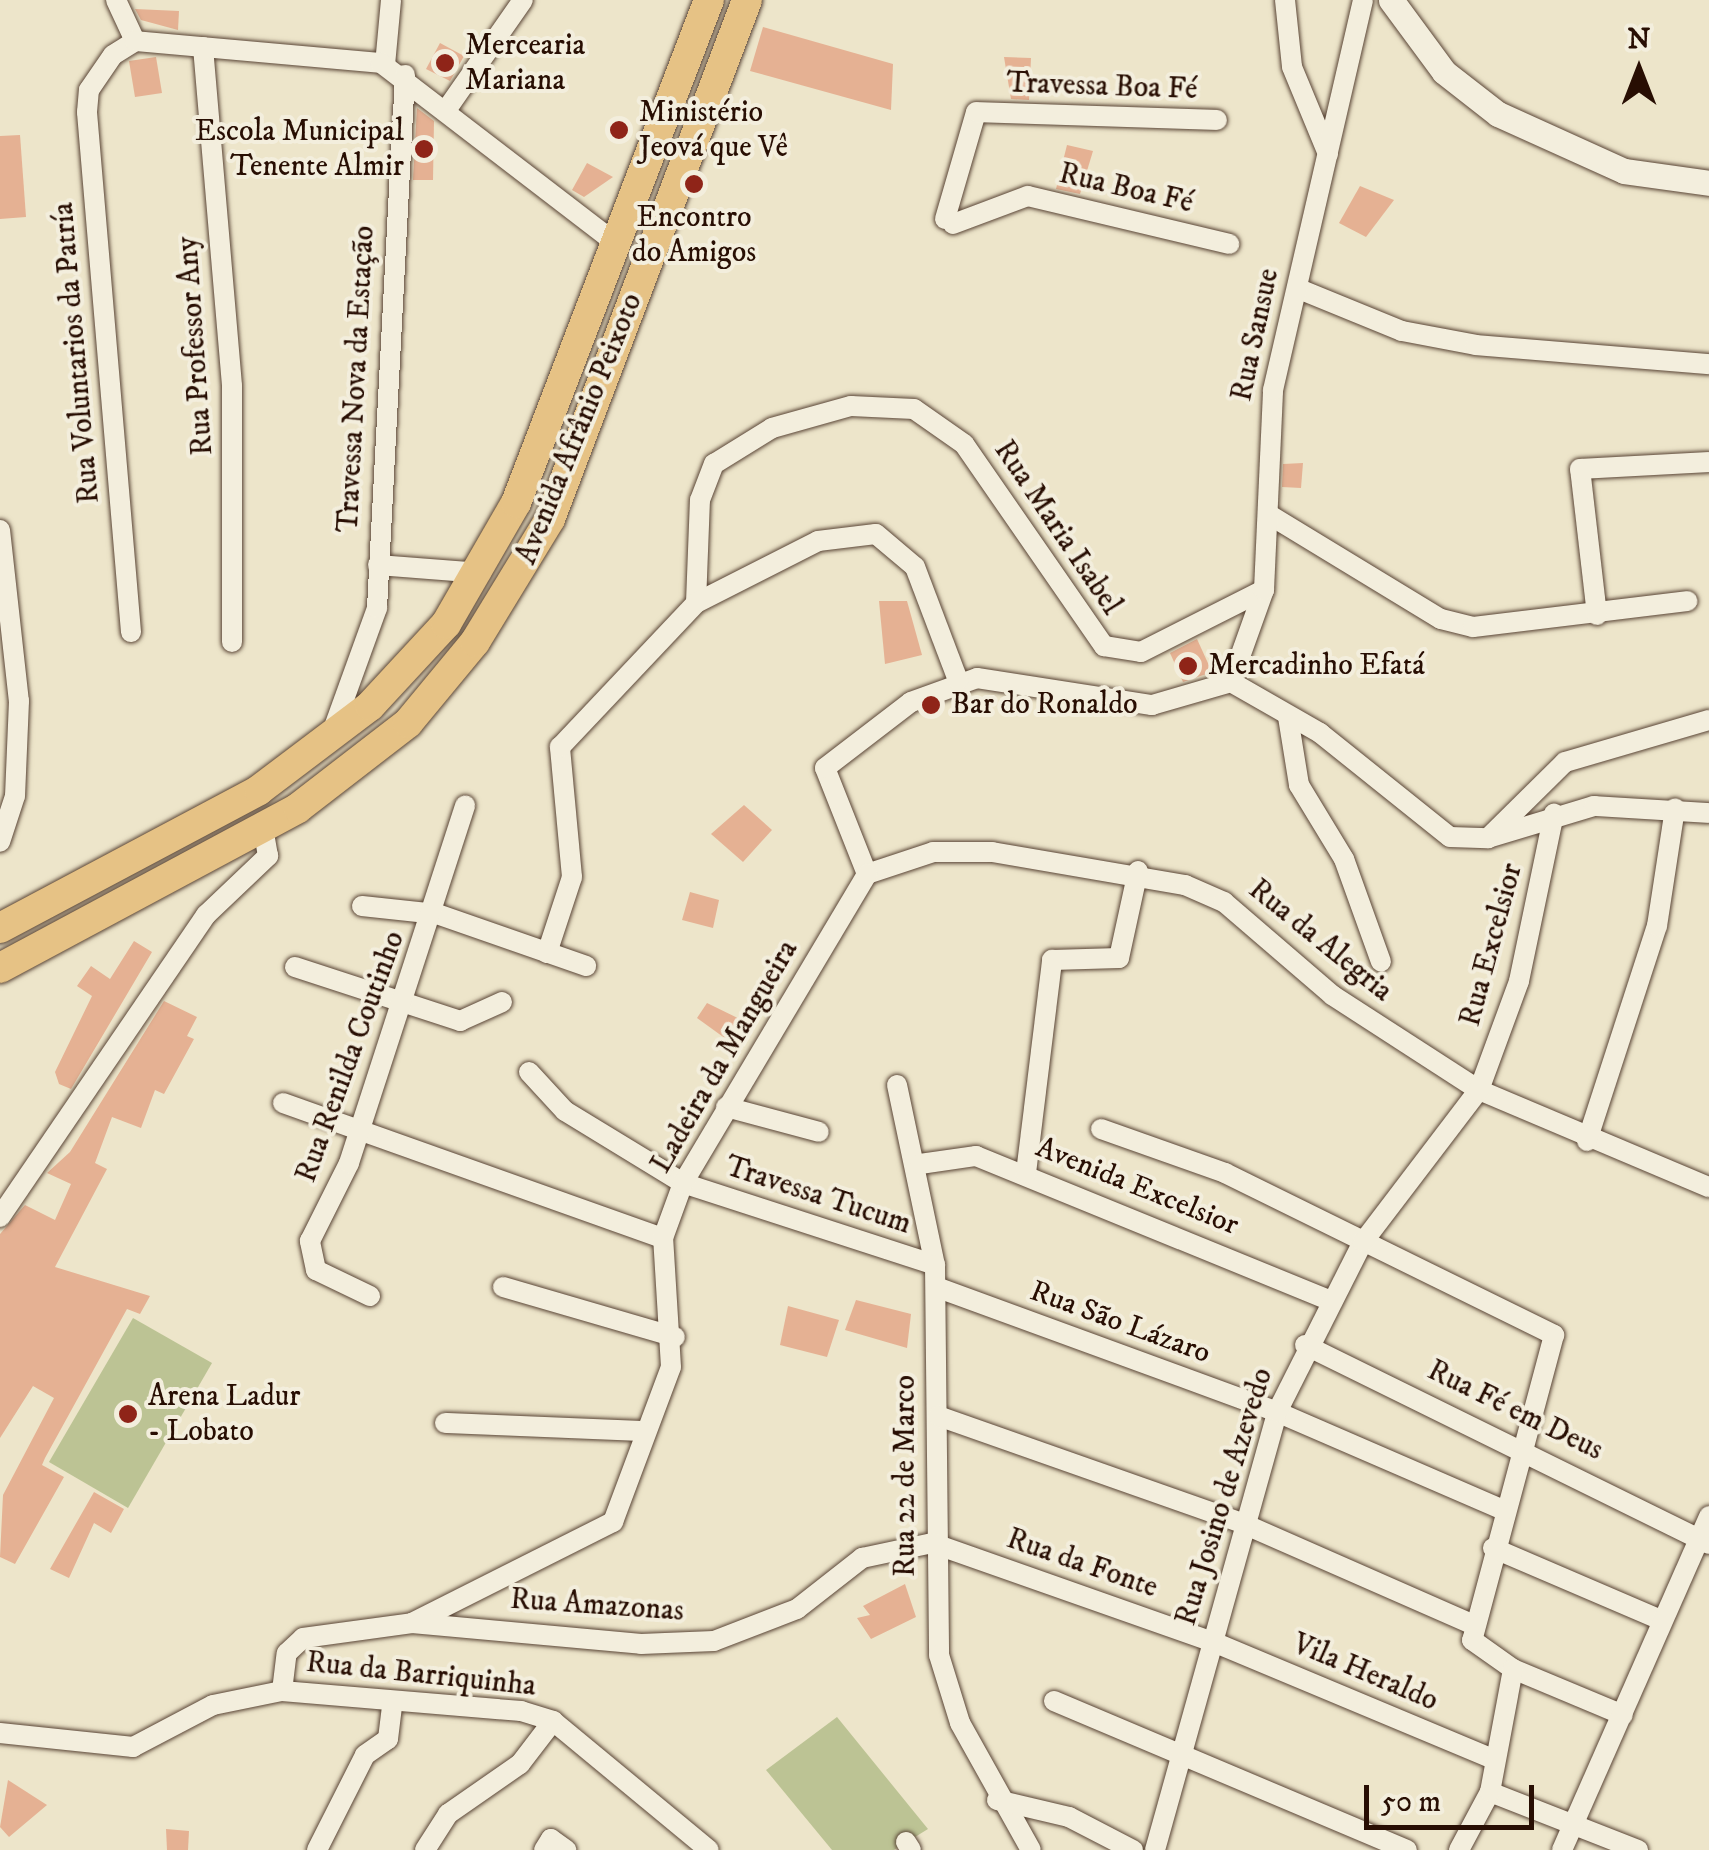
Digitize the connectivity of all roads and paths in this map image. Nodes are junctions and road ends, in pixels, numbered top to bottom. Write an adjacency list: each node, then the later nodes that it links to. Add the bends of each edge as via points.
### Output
1 (116, 0): 9 (street)
2 (390, 0): 11 (street)
3 (523, 0): 13 (street)
4 (709, 0): 19 (main road, Avenida Afrânio Peixoto)
5 (747, 0): 44 (main road, Avenida Afrânio Peixoto, via 535,550 408,723)
6 (1285, 0): 15 (street, via 1292,67)
7 (1362, 0): 15 (street, Rua Sansue)
8 (1390, 0): 16 (street, via 1444,72 1498,114 1624,171)
9 (135, 41): 10 (street); 31 (street, Rua Voluntarios da Patría, via 98,70 87,112)
10 (203, 46): 11 (street); 32 (street, Rua Professor Any, via 232,386)
11 (385, 65): 12 (street)
12 (404, 75): 13 (street); 25 (street, Travessa Nova da Estação)
13 (449, 106): 19 (street, via 503,161)
14 (1217, 120): 17 (street, Travessa Boa Fé, via 976,112)
15 (1328, 154): 20 (street, Rua Sansue)
16 (1709, 183)
17 (949, 221): 18 (street, Rua Boa Fé, via 1028,196)
18 (1229, 244)
19 (618, 245): 26 (main road, Avenida Afrânio Peixoto)
20 (1299, 288): 21 (street, via 1402,331 1476,345); 23 (street, Rua Sansue, via 1265,442)
21 (1709, 364)
22 (1709, 462): 30 (street, via 1580,470)
23 (1268, 514): 27 (street, Rua Sansue); 30 (street, via 1440,619 1530,626)
24 (0, 530): 43 (street, via 19,701 15,796)
25 (378, 565): 26 (street, Travessa Nova da Estação); 37 (street, Travessa Nova da Estação, via 370,640)
26 (480, 573): 37 (main road, Avenida Afrânio Peixoto, via 405,673)
27 (1264, 590): 29 (street, Rua Maria Isabel, via 1142,652 1104,646 964,444 914,410 851,406 772,428 714,464 700,500); 34 (street, Rua Sansue)
28 (1687, 601): 30 (street)
29 (696, 604): 33 (street, via 818,540 876,534 915,567); 50 (street, via 560,746 572,877)
30 (1597, 615)
31 (131, 632)
32 (232, 642)
33 (958, 680): 34 (street, via 1152,705); 46 (street, via 911,702 825,768)
34 (1231, 682): 35 (street)
35 (1288, 716): 42 (street, via 1385,781 1436,829); 51 (street, via 1300,785 1344,858)
36 (1709, 720): 42 (street, via 1566,762 1530,787)
37 (327, 743): 49 (main road, Avenida Afrânio Peixoto, via 117,868)
38 (465, 805): 48 (street, Rua Renilda Coutinho)
39 (1675, 808): 40 (street); 41 (street); 65 (street, via 1657,926)
40 (1554, 814): 42 (street); 59 (street, Rua Excelsior, via 1520,980)
41 (1709, 814)
42 (1488, 838)
43 (0, 842)
44 (266, 843): 54 (main road, Avenida Afrânio Peixoto); 70 (street, via 206,916)
45 (1138, 871): 46 (street, Rua da Alegria, via 933,852); 59 (street, Rua da Alegria, via 1224,902 1332,995); 67 (street, via 1120,958 1052,960)
46 (867, 874): 61 (street, Ladeira da Mangueira)
47 (362, 906): 48 (street)
48 (437, 914): 50 (street); 55 (street, Rua Renilda Coutinho)
49 (0, 928)
50 (548, 952): 52 (street)
51 (1381, 962)
52 (586, 966)
53 (296, 967): 55 (street)
54 (0, 968)
55 (403, 997): 56 (street, via 460,1021); 63 (street, Rua Renilda Coutinho)
56 (502, 1002)
57 (530, 1072): 68 (street, Travessa Tucum, via 566,1110)
58 (897, 1086): 66 (street, Rua 22 de Marco)
59 (1479, 1090): 65 (street, Rua da Alegria); 72 (street, Rua Josino de Azevedo)
60 (283, 1103): 63 (street)
61 (726, 1107): 64 (street); 68 (street, Ladeira da Mangueira)
62 (1101, 1129): 72 (street, via 1225,1173)
63 (360, 1130): 71 (street); 76 (street, Rua Renilda Coutinho, via 311,1256 326,1276)
64 (819, 1132)
65 (1587, 1141): 69 (street, Rua da Alegria)
66 (920, 1164): 67 (street, Avenida Excelsior, via 976,1156); 73 (street, Rua 22 de Marco)
67 (1026, 1173): 77 (street, Avenida Excelsior)
68 (683, 1183): 71 (street, Ladeira da Mangueira); 73 (street, Travessa Tucum)
69 (1709, 1187)
70 (0, 1218)
71 (663, 1238): 78 (street, Ladeira da Mangueira)
72 (1362, 1242): 77 (street, Rua Josino de Azevedo); 84 (street, via 1554,1335)
73 (935, 1265): 75 (street, Rua 22 de Marco)
74 (503, 1287): 78 (street)
75 (936, 1287): 80 (street, Rua São Lázaro); 81 (street, Rua 22 de Marco)
76 (370, 1296)
77 (1327, 1299): 79 (street, Rua Josino de Azevedo)
78 (674, 1337): 83 (street, Ladeira da Mangueira)
79 (1305, 1345): 80 (street, Rua Josino de Azevedo); 84 (street, Rua Fé em Deus)
80 (1277, 1412): 85 (street, Rua São Lázaro); 87 (street, Rua Josino de Azevedo)
81 (938, 1416): 87 (street); 89 (street, Rua 22 de Marco)
82 (445, 1423): 83 (street)
83 (644, 1431): 92 (street, Ladeira da Mangueira, via 604,1530)
84 (1524, 1445): 85 (street); 88 (street, Rua Fé em Deus)
85 (1504, 1510): 90 (street)
86 (1709, 1516): 88 (street)
87 (1244, 1524): 93 (street); 94 (street, Rua Josino de Azevedo)
88 (1703, 1540): 91 (street)
89 (932, 1543): 92 (street, Rua Amazonas, via 862,1558 797,1610 714,1641 642,1644); 94 (street, Rua da Fonte); 105 (street, Rua 22 de Marco, via 939,1656)
90 (1493, 1548): 91 (street); 93 (street)
91 (1660, 1620): 99 (street)
92 (412, 1623): 96 (street, via 303,1638 287,1653)
93 (1472, 1632): 95 (street)
94 (1211, 1641): 102 (street, Rua Josino de Azevedo); 103 (street, Vila Heraldo)
95 (1512, 1668): 99 (street); 103 (street)
96 (282, 1691): 97 (street, Rua da Barriquinha); 101 (street, Rua da Barriquinha, via 214,1705 134,1747)
97 (393, 1701): 100 (street, Rua da Barriquinha); 107 (street, via 388,1739 365,1756)
98 (1054, 1701): 102 (street)
99 (1623, 1715): 106 (street)
100 (553, 1721): 108 (street, via 520,1764 448,1814); 109 (street)
101 (0, 1733)
102 (1180, 1749): 112 (street, Rua Josino de Azevedo); 113 (street)
103 (1494, 1760): 104 (street)
104 (1490, 1792): 106 (street); 114 (street)
105 (998, 1800): 110 (street, Rua 22 de Marco); 111 (street, via 1069,1817)
106 (1574, 1824): 115 (street); 116 (street)
107 (317, 1850)
108 (425, 1850)
109 (709, 1850)
110 (1031, 1850)
111 (1134, 1850)
112 (1155, 1850)
113 (1406, 1850)
114 (1459, 1850)
115 (1562, 1850)
116 (1638, 1850)

